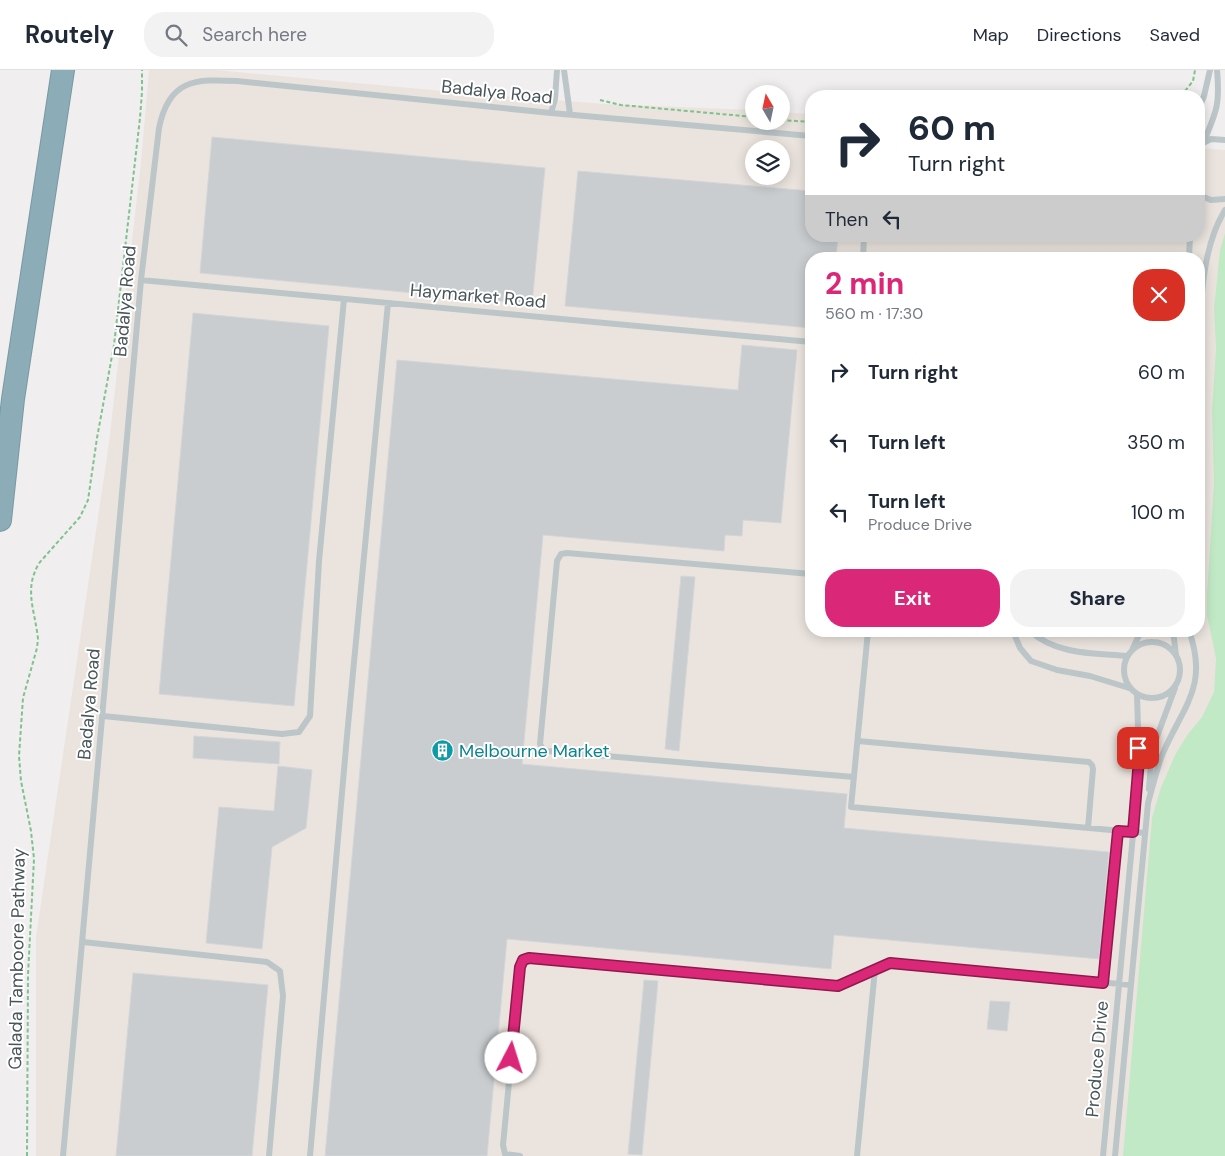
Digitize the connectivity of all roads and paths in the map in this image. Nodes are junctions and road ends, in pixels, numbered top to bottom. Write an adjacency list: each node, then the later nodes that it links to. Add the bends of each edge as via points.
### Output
1 (63, 70): 28 (highway, via 13,399)
2 (142, 70): 55 (path, Galada Tamboore Pathway, via 140,118 114,345 88,500 80,517 35,569 30,584 38,639 23,698 19,756 34,859 28,976)
3 (557, 70): 11 (lane)
4 (564, 70): 12 (lane)
5 (1195, 70): 8 (path, via 1193,81)
6 (1210, 70): 9 (lane)
7 (1217, 70): 16 (lane, via 1217,109)
8 (1186, 90)
9 (1205, 92)
10 (600, 100): 13 (path, via 621,105)
11 (551, 112): 12 (lane, Badalya Road); 24 (lane, Badalya Road, via 237,81 202,80 186,84 172,97 161,117)
12 (570, 114): 17 (lane, Badalya Road)
13 (745, 116)
14 (790, 121): 15 (path)
15 (805, 122)
16 (1205, 134)
17 (805, 135)
18 (1225, 140): 19 (lane, via 1218,138)
19 (1205, 142)
20 (1205, 198): 21 (lane)
21 (1225, 199)
22 (1225, 210): 23 (lane, via 1212,236)
23 (1205, 268)
24 (141, 280): 25 (lane, Haymarket Road); 42 (lane, Badalya Road)
25 (344, 299): 26 (lane, Haymarket Road); 42 (lane, via 319,561 310,716 300,732 282,734)
26 (388, 303): 27 (lane, Haymarket Road); 58 (lane)
27 (805, 341)
28 (0, 520)
29 (805, 573): 44 (lane, via 561,554 557,561 540,744 547,751)
30 (867, 637): 43 (lane)
31 (1015, 637): 40 (lane, via 1031,661)
32 (1037, 637): 38 (lane, via 1054,647)
33 (1138, 637): 36 (lane)
34 (1173, 637): 37 (lane)
35 (1191, 637): 45 (lane, Produce Drive, via 1196,657 1194,686 1186,710 1161,758)
36 (1133, 648): 37 (lane, via 1142,643 1161,643); 38 (lane)
37 (1176, 655): 39 (lane, via 1180,664)
38 (1127, 656): 40 (lane, via 1123,673)
39 (1178, 682): 41 (lane, via 1164,696 1155,699); 45 (lane, Produce Drive, via 1152,750)
40 (1129, 688): 41 (lane)
41 (1137, 695): 48 (lane, Produce Drive, via 1139,759)
42 (103, 716): 50 (lane, Badalya Road)
43 (858, 741): 44 (lane); 46 (lane, via 1089,762 1093,769)
44 (854, 777): 46 (lane, via 851,807)
45 (1148, 803): 49 (lane, Produce Drive)
46 (1088, 828): 47 (lane)
47 (1118, 831): 48 (lane); 52 (lane)
48 (1133, 832): 49 (lane); 53 (lane, Produce Drive)
49 (1145, 834): 54 (lane, Produce Drive)
50 (83, 942): 56 (lane, Badalya Road); 57 (lane, via 267,962 280,971 283,996)
51 (874, 970): 52 (lane, via 890,963); 59 (lane, via 838,986 525,959 520,967 503,1146 505,1154); 60 (lane)
52 (1103, 983): 53 (lane)
53 (1119, 984): 54 (lane); 61 (lane, Produce Drive)
54 (1131, 985): 62 (lane, Produce Drive)
55 (27, 1156)
56 (63, 1156)
57 (269, 1156)
58 (310, 1156)
59 (520, 1156)
60 (857, 1156)
61 (1103, 1156)
62 (1115, 1156)

